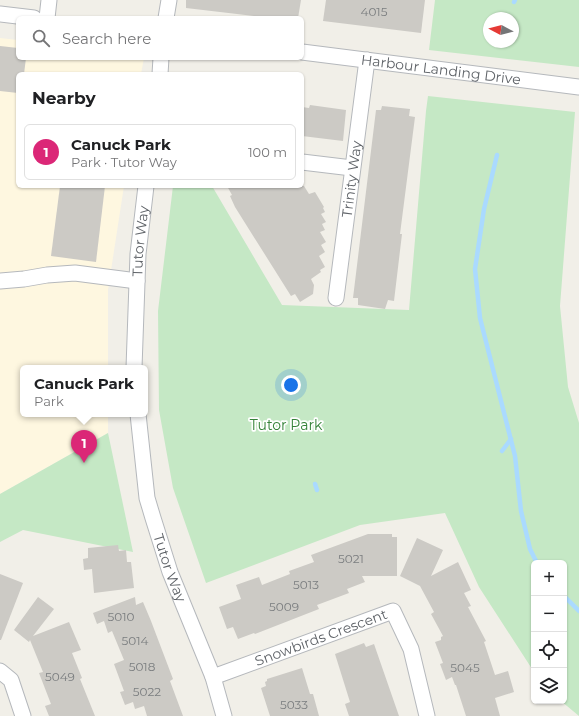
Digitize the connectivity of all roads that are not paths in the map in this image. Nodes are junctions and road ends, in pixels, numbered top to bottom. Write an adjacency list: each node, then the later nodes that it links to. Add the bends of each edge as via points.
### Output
1 (49, 0): 5 (street)
2 (169, 0): 6 (street)
3 (0, 14): 4 (street)
4 (17, 16)
5 (47, 16)
6 (166, 16)
7 (304, 52): 9 (street, Harbour Landing Drive)
8 (161, 60): 10 (street)
9 (367, 60): 11 (street, Harbour Landing Drive); 13 (street, Trinity Way)
10 (160, 72)
11 (579, 87)
12 (304, 162): 13 (street)
13 (352, 168): 17 (street, Trinity Way)
14 (146, 188): 16 (street, Tutor Way)
15 (0, 281): 16 (street, via 75,273)
16 (137, 282): 18 (street, Tutor Way)
17 (336, 298)
18 (134, 365)
19 (138, 417): 21 (street, Tutor Way, via 147,498 152,518 170,572)
20 (0, 671): 22 (street, via 11,680)
21 (213, 677): 23 (street, Tutor Way); 24 (street, Snowbirds Crescent, via 393,611 411,648)
22 (23, 716)
23 (224, 716)
24 (427, 716)

